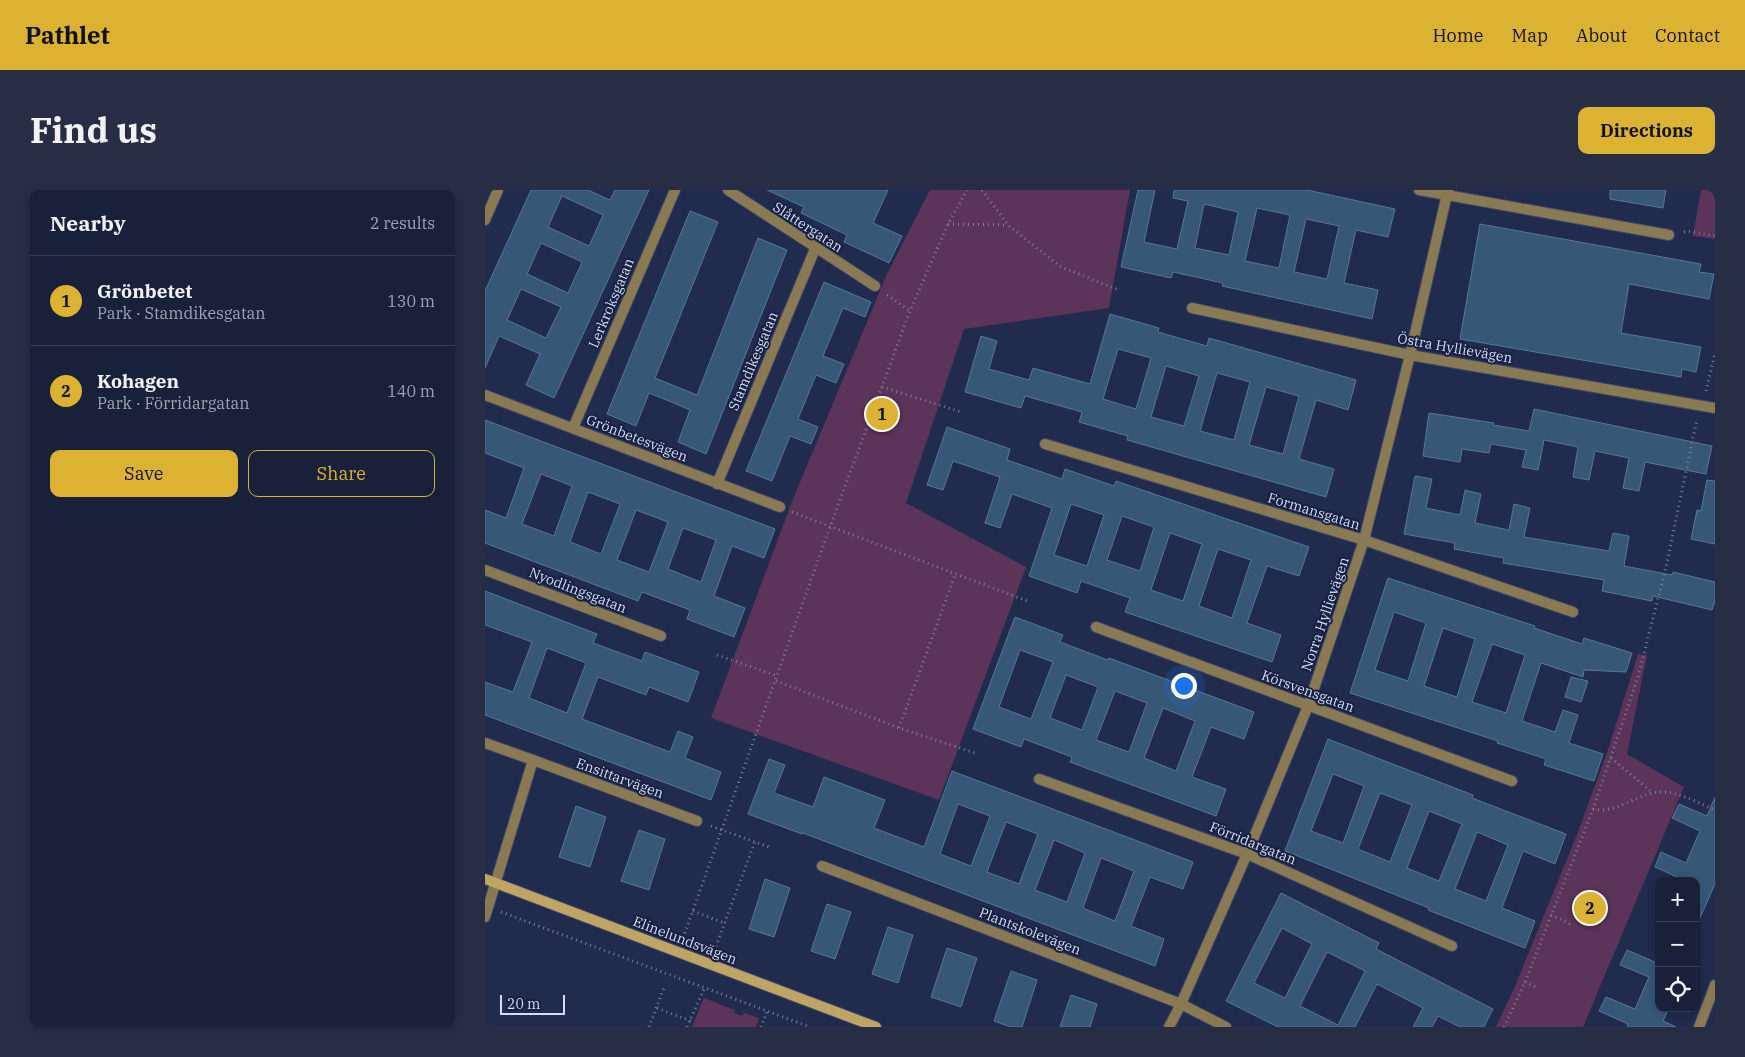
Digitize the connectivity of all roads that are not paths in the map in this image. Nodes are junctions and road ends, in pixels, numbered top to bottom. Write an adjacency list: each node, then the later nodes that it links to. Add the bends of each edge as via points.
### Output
1 (498, 190): 6 (street)
2 (675, 190): 14 (street, Lerkroksgatan)
3 (728, 190): 8 (street, Slåttergatan)
4 (1419, 190): 5 (street)
5 (1447, 193): 7 (street); 11 (street, Norra Hyllievägen)
6 (485, 220)
7 (1669, 235)
8 (815, 249): 9 (street, Slåttergatan); 16 (street, Stamdikesgatan)
9 (875, 286)
10 (1192, 308): 11 (street, Östra Hyllievägen)
11 (1410, 355): 13 (street, Östra Hyllievägen); 18 (street, Norra Hyllievägen)
12 (485, 395): 14 (street, Grönbetesvägen)
13 (1715, 408)
14 (573, 428): 16 (street, Grönbetesvägen)
15 (1045, 444): 18 (street, Formansgatan)
16 (717, 484): 17 (street, Grönbetesvägen)
17 (780, 507)
18 (1364, 540): 20 (street, Formansgatan); 23 (street, Norra Hyllievägen)
19 (485, 570): 22 (street, Nyodlingsgatan)
20 (1573, 612)
21 (1095, 627): 23 (street, Körsvensgatan)
22 (661, 636)
23 (1308, 706): 27 (street, Körsvensgatan); 29 (street, Norra Hyllievägen)
24 (485, 743): 25 (street, Ensittarvägen)
25 (533, 760): 28 (street, Ensittarvägen); 32 (street)
26 (1039, 779): 29 (street, Förridargatan)
27 (1512, 781)
28 (697, 821)
29 (1247, 854): 34 (street, Förridargatan); 36 (street, Norra Hyllievägen)
30 (822, 866): 36 (street, Plantskolevägen)
31 (485, 879): 32 (street, Elinelundsvägen)
32 (495, 883): 33 (street); 37 (street, Elinelundsvägen)
33 (487, 912)
34 (1452, 946)
35 (1715, 985): 40 (street)
36 (1181, 1004): 38 (street, Norra Hyllievägen); 39 (street, Plantskolevägen)
37 (875, 1027)
38 (1169, 1027)
39 (1226, 1027)
40 (1699, 1027)

